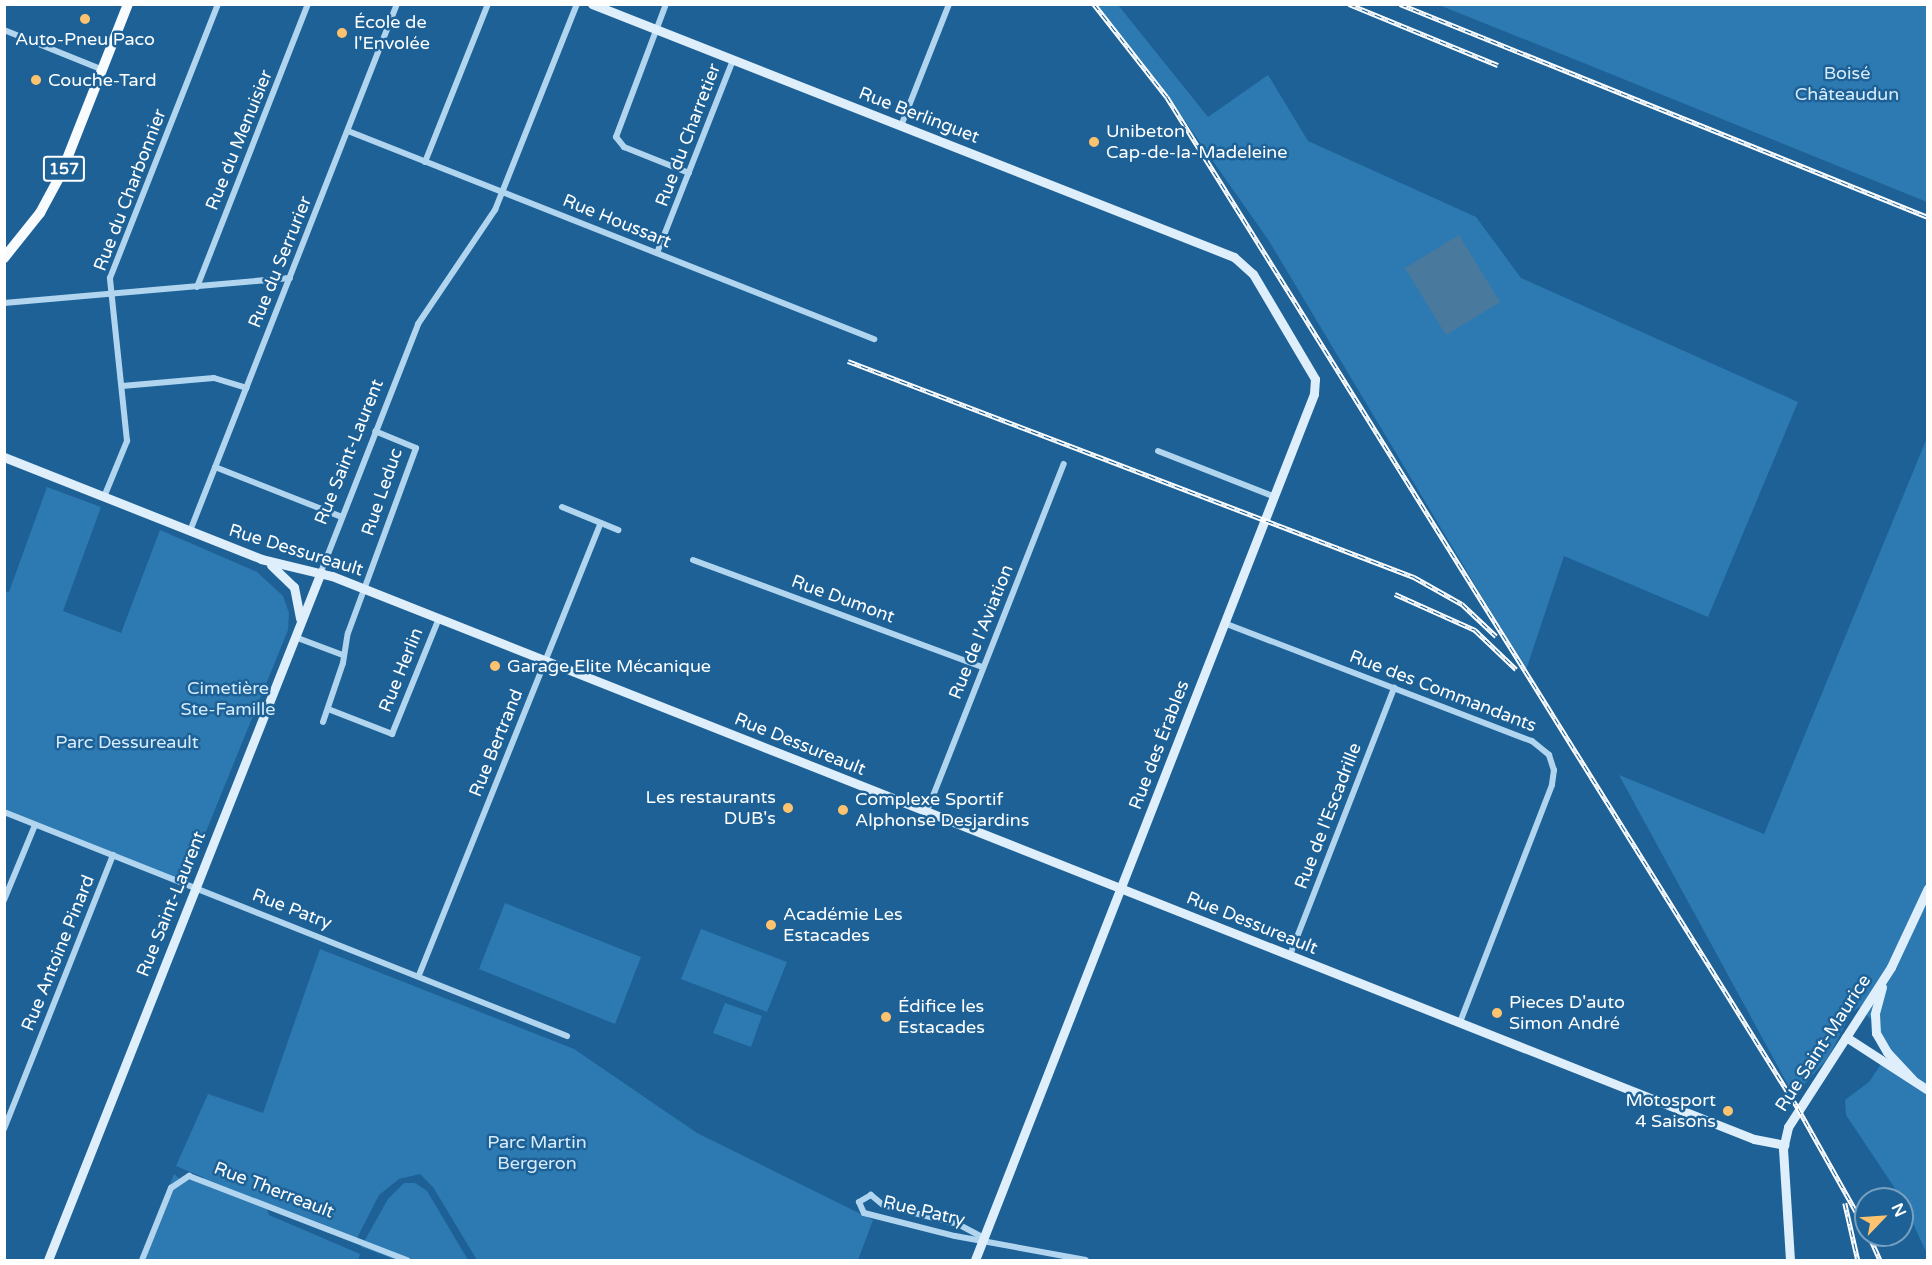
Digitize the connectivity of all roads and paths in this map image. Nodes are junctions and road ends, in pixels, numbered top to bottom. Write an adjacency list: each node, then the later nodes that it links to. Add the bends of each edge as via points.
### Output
1 (128, 4): 13 (main road, 157)
2 (218, 4): 24 (street, Rue du Charbonnier, via 112,272)
3 (308, 4): 23 (street, Rue du Menuisier)
4 (398, 4): 15 (street, Rue du Serrurier)
5 (488, 4): 16 (street)
6 (577, 4): 18 (street, Rue Saint-Laurent)
7 (592, 4): 11 (street, Rue Berlinguet)
8 (666, 4): 11 (street)
9 (949, 4): 14 (street)
10 (4, 30): 13 (street)
11 (656, 30): 12 (street, Rue Berlinguet); 17 (street, via 616,137 624,147)
12 (733, 60): 14 (street, Rue Berlinguet); 17 (street, Rue du Charretier)
13 (103, 70): 21 (main road, 157, via 51,194)
14 (901, 126): 20 (street, Rue Berlinguet)
15 (348, 131): 16 (street, Rue Houssart); 22 (street, Rue du Serrurier)
16 (425, 162): 18 (street, Rue Houssart)
17 (689, 173): 19 (street, Rue du Charretier)
18 (503, 192): 19 (street, Rue Houssart); 29 (street, Rue Saint-Laurent, via 486,225 423,312)
19 (657, 254): 26 (street, Rue Houssart)
20 (1234, 257): 34 (street, Rue des Érables, via 1252,274 1305,358 1316,384)
21 (4, 258)
22 (290, 278): 23 (street); 28 (street, Rue du Serrurier)
23 (197, 287): 24 (street)
24 (112, 294): 25 (street); 27 (street, Rue du Charbonnier)
25 (4, 303)
26 (874, 339)
27 (122, 386): 28 (street, via 214,378); 35 (street, Rue du Charbonnier, via 126,444)
28 (247, 387): 33 (street, Rue du Serrurier)
29 (375, 431): 37 (street, Rue Saint-Laurent); 44 (street, Rue Leduc, via 416,448)
30 (1158, 451): 34 (street)
31 (4, 457): 35 (street, Rue Dessureault)
32 (1064, 464): 50 (street, Rue de l'Aviation)
33 (215, 467): 37 (street); 40 (street, Rue du Serrurier)
34 (1273, 496): 46 (street, Rue des Érables)
35 (104, 497): 40 (street, Rue Dessureault)
36 (562, 507): 38 (street)
37 (342, 517): 43 (street, Rue Saint-Laurent)
38 (601, 523): 39 (street); 49 (street, Rue Bertrand)
39 (618, 530)
40 (190, 531): 42 (street, Rue Dessureault)
41 (693, 560): 50 (street, Rue Dumont)
42 (267, 561): 43 (street, Rue Dessureault); 47 (street, via 294,587 300,606)
43 (321, 572): 44 (street, Rue Dessureault); 47 (street, Rue Saint-Laurent)
44 (364, 588): 45 (street, Rue Dessureault); 48 (street, Rue Leduc)
45 (439, 618): 49 (street, Rue Dessureault); 52 (street, Rue Herlin, via 392,734)
46 (1224, 623): 51 (street, Rue des Commandants); 59 (street, Rue des Érables)
47 (297, 632): 48 (street); 58 (street, Rue Saint-Laurent)
48 (343, 655): 52 (street, Rue Leduc)
49 (545, 660): 54 (street, Rue Dessureault); 63 (street, Rue Bertrand)
50 (983, 667): 54 (street, Rue de l'Aviation)
51 (1394, 688): 62 (street, Rue de l'Escadrille); 65 (street, Rue des Commandants, via 1532,741 1546,750 1554,765 1552,785)
52 (328, 709): 53 (street, Rue Leduc)
53 (323, 722)
54 (927, 811): 59 (street, Rue Dessureault)
55 (4, 812): 56 (street, Rue Patry)
56 (34, 825): 57 (street, Rue Patry); 61 (street)
57 (113, 855): 58 (street, Rue Patry); 70 (street, Rue Antoine Pinard)
58 (196, 887): 63 (street, Rue Patry); 74 (street, Rue Saint-Laurent)
59 (1120, 888): 62 (street, Rue Dessureault); 72 (street, Rue des Érables)
60 (1928, 888): 64 (street, Rue Saint-Maurice)
61 (4, 900)
62 (1290, 955): 65 (street, Rue Dessureault)
63 (418, 975): 66 (street, Rue Patry)
64 (1886, 976): 67 (street, Rue Saint-Maurice); 68 (street, via 1875,1014 1876,1033 1887,1052)
65 (1460, 1022): 71 (street, Rue Dessureault, via 1754,1139)
66 (567, 1036)
67 (1846, 1037): 68 (street); 71 (street, Rue Saint-Maurice, via 1795,1114)
68 (1912, 1079): 69 (street)
69 (1928, 1090)
70 (4, 1129)
71 (1784, 1145): 79 (street, Rue Saint-Maurice)
72 (984, 1238): 72 (street, Rue Patry, via 958,1224 883,1205 871,1195 859,1202 864,1213 956,1236); 73 (street, Rue Patry); 77 (street, Rue des Érables)
73 (1068, 1259): 78 (street, Rue Patry)
74 (48, 1260)
75 (142, 1260): 76 (street, Rue Therreault, via 171,1188 189,1176)
76 (406, 1260)
77 (975, 1260)
78 (1086, 1260)
79 (1790, 1260)

